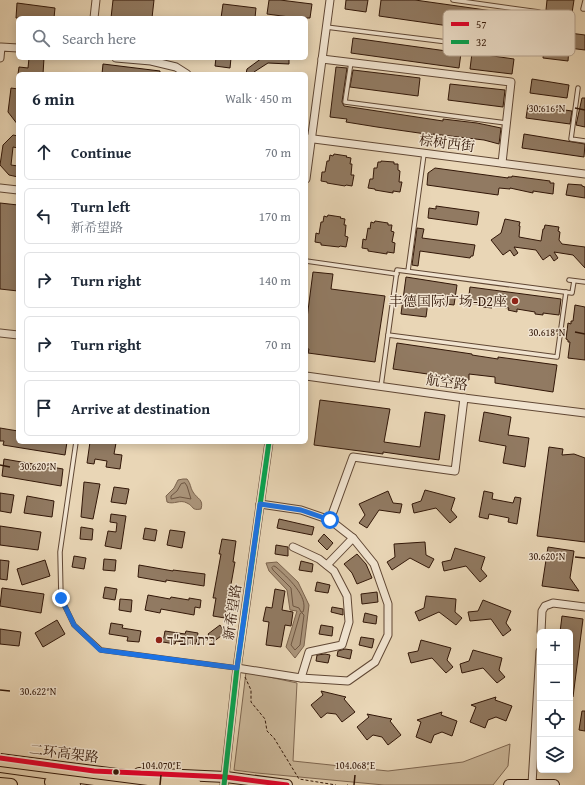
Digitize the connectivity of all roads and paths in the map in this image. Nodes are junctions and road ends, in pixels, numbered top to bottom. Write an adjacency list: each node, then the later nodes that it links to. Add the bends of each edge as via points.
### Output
1 (96, 0): 7 (street)
2 (330, 0): 8 (street)
3 (455, 0): 6 (lane)
4 (585, 1): 5 (lane)
5 (585, 9)
6 (525, 10)
7 (94, 16)
8 (326, 27): 9 (lane); 12 (street)
9 (443, 41)
10 (16, 48): 11 (street, via 1,47)
11 (0, 58)
12 (322, 59): 14 (street); 18 (street)
13 (139, 60): 15 (street, via 176,67)
14 (351, 62): 17 (street, via 511,82); 17 (lane, via 345,102)
15 (184, 72)
16 (578, 88): 19 (lane, via 572,139)
17 (506, 123): 22 (street)
18 (309, 138): 20 (street); 21 (street, 棕树西街)
19 (585, 141)
20 (308, 152)
21 (424, 153): 22 (street, 棕树西街); 27 (lane)
22 (502, 164): 23 (street, 棕树西街)
23 (585, 174)
24 (0, 188): 25 (street)
25 (16, 190)
26 (308, 262): 28 (lane)
27 (408, 271): 28 (lane, via 398,270); 30 (lane)
28 (397, 274): 33 (lane)
29 (585, 282): 30 (lane, via 571,281 572,293)
30 (566, 292): 33 (lane, via 557,357)
31 (0, 333): 32 (street)
32 (16, 335)
33 (388, 335): 35 (lane)
34 (308, 376): 35 (street, 航空路)
35 (381, 386): 36 (street, 航空路)
36 (464, 398): 37 (street, 航空路); 41 (street, via 455,472 353,458)
37 (585, 413)
38 (76, 444): 48 (lane, via 60,552 61,598 74,625 100,650)
39 (269, 444): 40 (street, 新希望路)
40 (260, 504): 41 (street, via 301,510); 48 (street, 新希望路)
41 (330, 520): 42 (street)
42 (353, 538): 44 (street); 49 (street, via 374,564 388,604 388,635 375,662 348,681)
43 (293, 547): 44 (street, via 320,559)
44 (327, 565): 49 (street, via 334,571 347,596 349,622 342,645 309,652)
45 (585, 607): 46 (street, via 553,603 545,606 542,611)
46 (541, 629)
47 (539, 665): 56 (street)
48 (239, 669): 49 (street); 54 (street, 新希望路); 63 (path, via 251,690 251,702 265,719 267,731 299,779)
49 (301, 678)
50 (0, 759): 52 (main road); 61 (highway, 二环高架路, bridge)
51 (0, 766): 59 (highway)
52 (94, 771): 54 (main road); 60 (main road)
53 (0, 775): 58 (highway)
54 (225, 781): 62 (main road)
55 (0, 784): 57 (highway)
56 (532, 784): 64 (main road); 65 (main road)
57 (11, 785)
58 (74, 785)
59 (138, 785)
60 (176, 785)
61 (195, 785)
62 (287, 785)
63 (336, 785)
64 (509, 785)
65 (554, 785)

